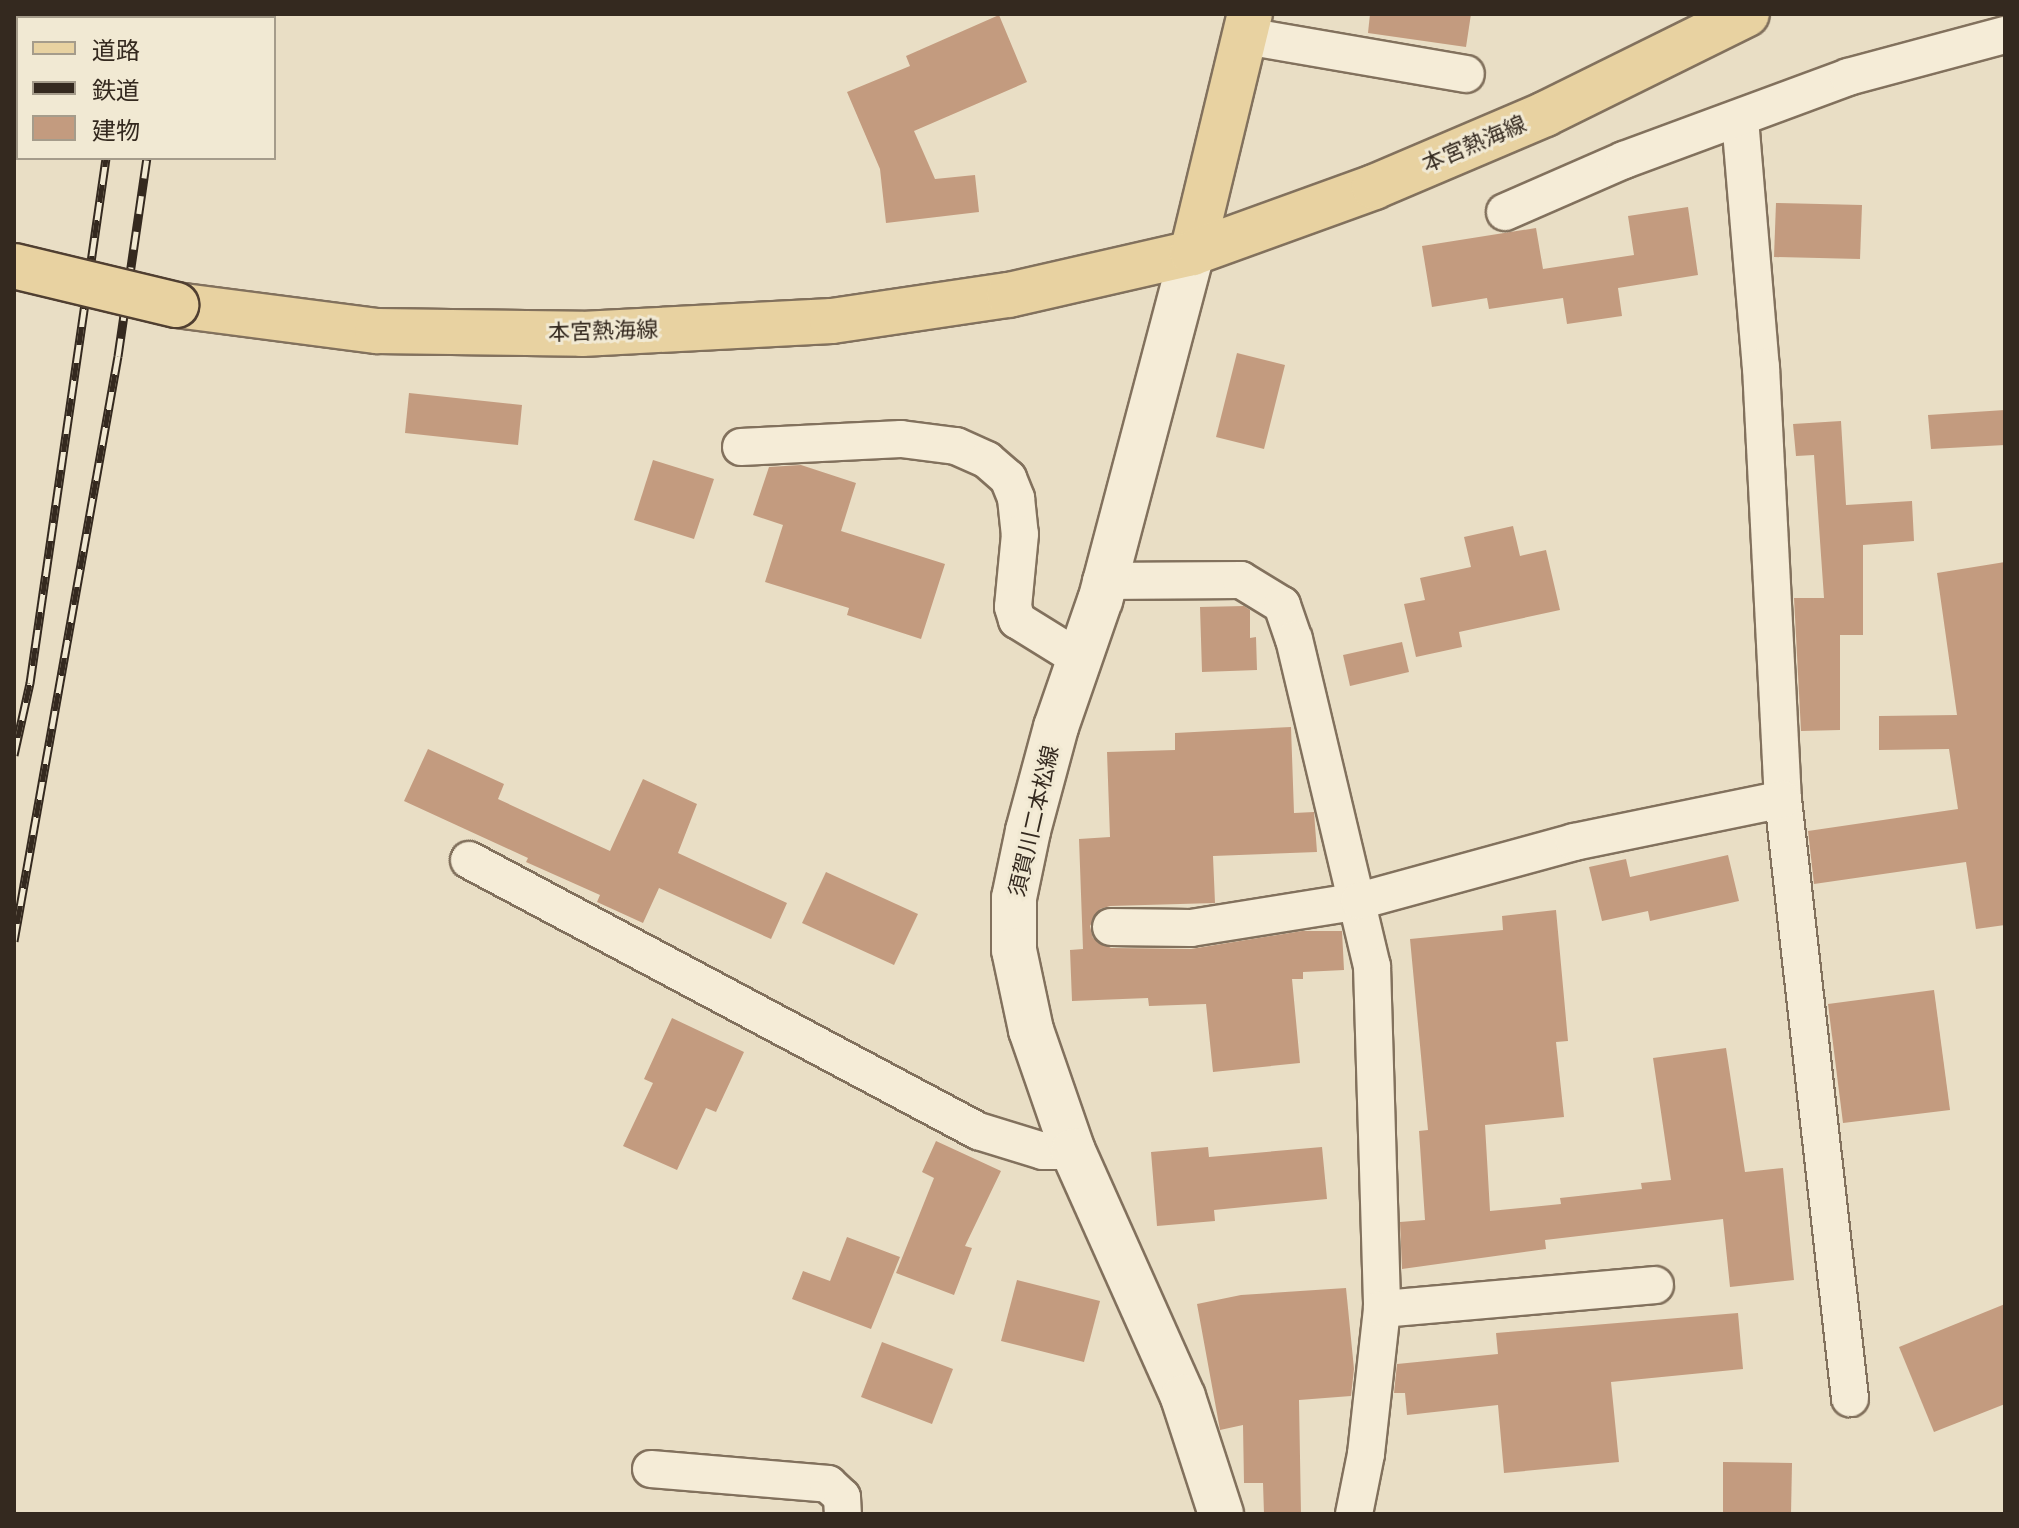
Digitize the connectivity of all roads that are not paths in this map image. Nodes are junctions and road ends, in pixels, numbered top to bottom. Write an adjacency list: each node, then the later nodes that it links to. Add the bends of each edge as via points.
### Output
1 (1747, 14): 7 (main road, 本宮熱海線, via 1545,114 1374,187)
2 (1248, 25): 4 (street); 7 (main road)
3 (1982, 31): 5 (street)
4 (1466, 74)
5 (1740, 119): 6 (street, via 1624,160); 12 (street, via 1761,367)
6 (1505, 212)
7 (1192, 253): 8 (main road, 本宮熱海線, bridge, via 1009,295 832,321 582,334 377,331 176,305); 10 (main road, 須賀川二本松線)
8 (14, 266)
9 (741, 447): 11 (street, via 901,439 956,446 987,460 1008,478 1016,498 1017,620)
10 (1101, 581): 11 (main road, 須賀川二本松線); 14 (street, via 1241,580 1282,605)
11 (1080, 659): 16 (main road, 須賀川二本松線, via 1056,727 1014,898 1019,986)
12 (1783, 799): 14 (street, via 1574,842); 19 (street)
13 (469, 860): 16 (street, via 978,1131 1043,1151)
14 (1359, 901): 15 (street, via 1191,928); 18 (street, via 1372,966 1379,1072)
15 (1111, 927)
16 (1073, 1151): 22 (main road, 須賀川二本松線, via 1183,1397)
17 (1655, 1285): 18 (street)
18 (1382, 1309): 23 (street)
19 (1850, 1398)
20 (651, 1469): 21 (street, via 828,1484 842,1497)
21 (843, 1514)
22 (1221, 1514)
23 (1354, 1514)

